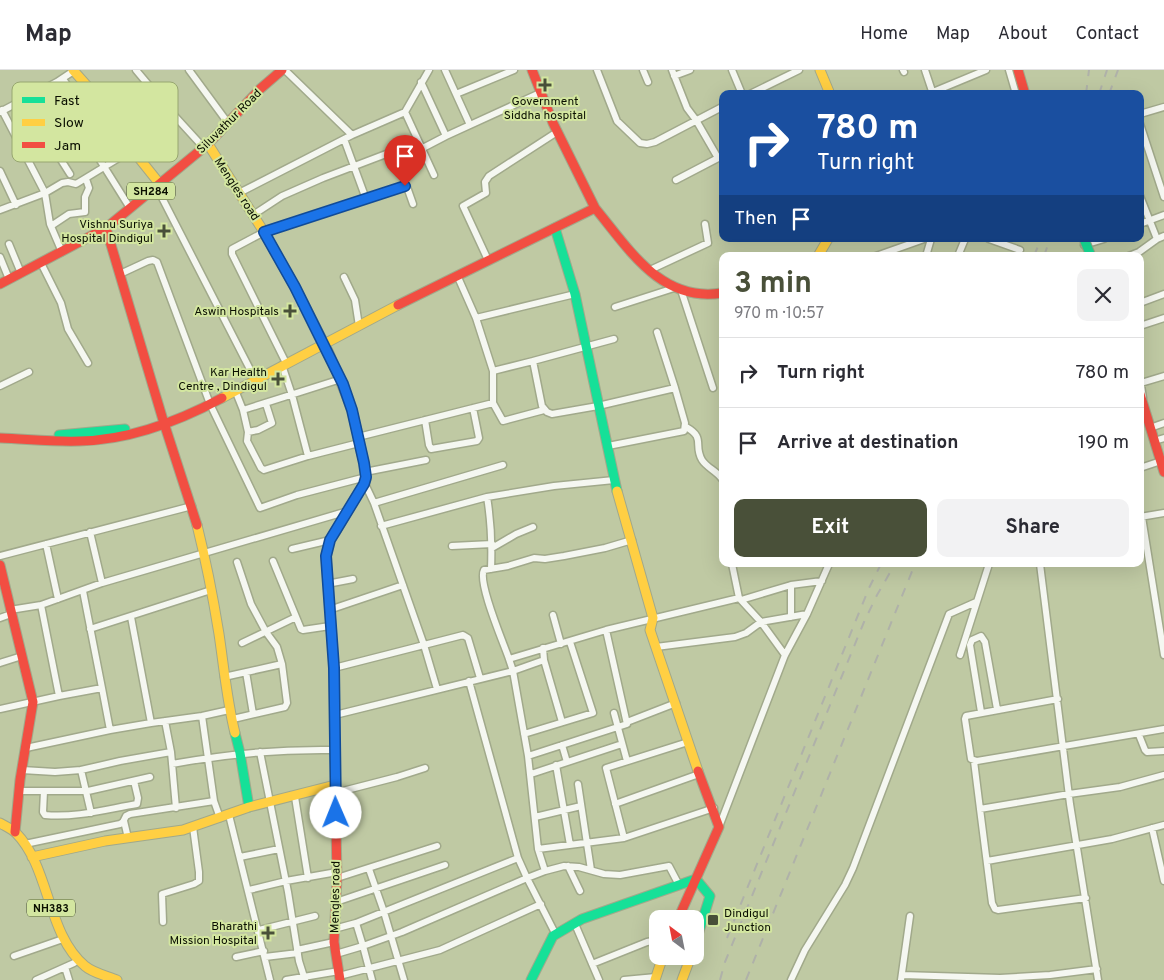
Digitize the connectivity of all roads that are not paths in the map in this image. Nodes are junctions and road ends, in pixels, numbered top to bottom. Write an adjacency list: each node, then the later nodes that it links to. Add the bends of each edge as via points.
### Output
1 (74, 70): 20 (street); 23 (main road)
2 (136, 70): 24 (street)
3 (189, 70): 43 (street)
4 (284, 70): 43 (main road, Siluvathur Road / SH284, via 260,89); 47 (street)
5 (430, 70): 25 (street)
6 (445, 70): 35 (street)
7 (514, 70): 35 (street)
8 (532, 70): 34 (main road)
9 (597, 70): 42 (street, via 617,121 640,143 655,142)
10 (644, 70): 26 (street)
11 (690, 70): 19 (street)
12 (732, 70): 27 (street)
13 (800, 70): 28 (street)
14 (820, 70): 29 (main road)
15 (925, 70): 30 (street)
16 (986, 70): 31 (street)
17 (1009, 70): 32 (street)
18 (1018, 70): 33 (main road)
19 (673, 73): 42 (street, via 687,108)
20 (63, 79): 21 (street); 22 (street)
21 (57, 82)
22 (65, 82)
23 (84, 82)
24 (146, 82)
25 (421, 82): 39 (street); 48 (street)
26 (648, 82)
27 (740, 90)
28 (758, 90)
29 (828, 90)
30 (932, 90)
31 (940, 90)
32 (1015, 90)
33 (1024, 90)
34 (540, 92): 44 (street); 46 (main road)
35 (456, 94): 44 (street)
36 (1164, 106): 40 (street)
37 (719, 108): 42 (street)
38 (1, 111): 45 (street)
39 (405, 112): 47 (street); 52 (street)
40 (1144, 113)
41 (178, 119): 51 (street)
42 (696, 120): 54 (street)
43 (228, 123): 51 (main road, Siluvathur Road / SH284)
44 (470, 125): 48 (street)
45 (12, 132)
46 (557, 132): 77 (main road); 97 (street, via 489,176 485,182 486,193 464,206)
47 (352, 135): 50 (street)
48 (446, 136): 52 (street)
49 (1144, 136): 71 (street)
50 (344, 139): 61 (street); 69 (street)
51 (206, 146): 68 (main road, Siluvathur Road / SH284); 69 (main road, Mengles road)
52 (421, 149): 65 (street)
53 (394, 151): 61 (street)
54 (719, 155)
55 (719, 158): 67 (street)
56 (28, 162): 70 (street)
57 (62, 162): 64 (street)
58 (101, 162): 62 (street)
59 (110, 162): 62 (street)
60 (141, 162): 68 (main road)
61 (354, 166): 72 (street); 79 (street, via 282,196)
62 (104, 167): 66 (street); 76 (street)
63 (0, 171): 74 (street)
64 (70, 174)
65 (434, 175)
66 (86, 179): 70 (street, via 76,184 62,183); 84 (street, via 89,190 85,195 85,212 69,214)
67 (676, 180)
68 (158, 185): 76 (main road, Siluvathur Road / SH284); 126 (street)
69 (239, 192): 79 (main road, Mengles road)
70 (45, 193): 74 (street); 84 (street)
71 (1164, 197)
72 (366, 199): 73 (street, via 405,186); 87 (street)
73 (413, 204)
74 (16, 205): 78 (street)
75 (1144, 207): 81 (street)
76 (130, 208): 85 (main road, Siluvathur Road / SH284)
77 (595, 208): 86 (main road); 99 (main road)
78 (0, 210)
79 (253, 215): 87 (main road, Mengles road)
80 (1164, 215): 81 (street)
81 (1149, 220): 82 (street); 88 (street)
82 (1144, 222)
83 (705, 224): 99 (street, via 708,243)
84 (51, 226): 93 (street)
85 (106, 228): 93 (main road, Siluvathur Road / SH284); 101 (main road)
86 (555, 228): 97 (main road); 107 (main road)
87 (264, 232): 118 (main road, Mengles road); 122 (street, via 232,251)
88 (1161, 238): 95 (street)
89 (916, 242): 94 (street)
90 (998, 242): 92 (street)
91 (9, 244): 100 (street)
92 (1020, 250)
93 (62, 252): 98 (main road, Siluvathur Road / SH284)
94 (887, 252)
95 (1137, 252)
96 (0, 257): 104 (street)
97 (488, 260): 102 (main road)
98 (40, 263): 100 (main road, Siluvathur Road / SH284); 121 (street, via 62,304 68,329)
99 (650, 270): 106 (main road)
100 (22, 273): 104 (main road, Siluvathur Road / SH284)
101 (120, 274): 135 (street, via 148,261 156,262); 143 (main road)
102 (457, 275): 112 (street); 115 (main road)
103 (344, 277): 115 (street, via 355,300)
104 (9, 279): 105 (main road, Siluvathur Road / SH284)
105 (0, 284)
106 (677, 289): 108 (main road, via 706,296); 111 (street); 131 (street)
107 (575, 294): 112 (street); 119 (main road)
108 (719, 294)
109 (1164, 294): 110 (street)
110 (1144, 302)
111 (615, 307)
112 (476, 318): 123 (street)
113 (1164, 318): 114 (street)
114 (1144, 325)
115 (358, 326): 118 (main road)
116 (657, 332): 130 (street)
117 (614, 339): 119 (street)
118 (323, 344): 122 (main road); 127 (main road, Mengles road)
119 (586, 347): 120 (street); 137 (main road)
120 (533, 361): 123 (street); 141 (street)
121 (88, 363)
122 (284, 364): 126 (main road); 133 (street)
123 (492, 371): 134 (street)
124 (29, 372): 129 (street)
125 (1164, 376): 128 (street)
126 (256, 378): 132 (main road)
127 (341, 379): 133 (street); 152 (main road, Mengles road)
128 (1144, 380)
129 (0, 386)
130 (675, 388): 137 (street); 145 (street)
131 (713, 388)
132 (235, 390): 135 (main road); 140 (street)
133 (292, 395): 136 (street); 155 (street)
134 (493, 403): 138 (street); 141 (street, via 503,421)
135 (210, 404): 143 (main road); 162 (street, via 260,508)
136 (266, 404): 140 (street); 148 (street, via 272,423)
137 (598, 406): 141 (street, via 552,414); 154 (main road)
138 (473, 408): 142 (street); 142 (street, via 479,438 476,441 431,449)
139 (1144, 409): 146 (main road)
140 (242, 410): 148 (street)
141 (544, 410)
142 (424, 420): 152 (street)
143 (167, 422): 149 (main road); 166 (main road)
144 (1164, 423): 146 (street)
145 (686, 427): 154 (street, via 680,433); 161 (street, via 695,432 702,460)
146 (1150, 428): 153 (main road)
147 (0, 432): 149 (main road)
148 (248, 432): 155 (street, via 247,441 264,470)
149 (43, 437): 150 (main road)
150 (0, 438)
151 (1164, 438): 153 (street)
152 (358, 440): 155 (street); 162 (main road, Mengles road)
153 (1154, 441): 157 (main road)
154 (608, 446): 163 (main road)
155 (308, 456)
156 (426, 460): 162 (street)
157 (1161, 461): 159 (street); 160 (main road)
158 (503, 465): 165 (street)
159 (1144, 467)
160 (1164, 472)
161 (719, 476)
162 (365, 478): 165 (street); 167 (main road, Mengles road)
163 (614, 480): 164 (street); 175 (main road)
164 (487, 497): 170 (street); 178 (street)
165 (374, 503): 170 (street)
166 (192, 506): 172 (street); 180 (main road)
167 (349, 511): 174 (main road, Mengles road); 180 (street)
168 (1164, 513): 169 (street)
169 (1144, 516)
170 (382, 526): 194 (street)
171 (533, 527): 178 (street)
172 (90, 532): 176 (street); 192 (street)
173 (1144, 535): 224 (street)
174 (330, 540): 179 (street); 193 (main road, Mengles road, via 326,556)
175 (632, 540): 189 (street); 210 (main road)
176 (46, 544): 181 (street); 198 (street)
177 (452, 546): 178 (street)
178 (492, 546): 189 (street)
179 (292, 549)
180 (204, 552): 192 (street); 196 (main road)
181 (0, 556)
182 (273, 561): 207 (street)
183 (237, 562): 215 (street, via 250,604)
184 (733, 567): 199 (street)
185 (828, 567): 191 (street)
186 (988, 567): 200 (street)
187 (1040, 567): 239 (street)
188 (0, 568): 203 (main road)
189 (491, 569): 226 (street, via 484,570 482,574 488,602)
190 (353, 579): 193 (street)
191 (822, 581): 195 (street); 204 (street)
192 (102, 583): 197 (street)
193 (327, 584): 202 (main road, Mengles road)
194 (403, 585): 202 (street); 219 (street)
195 (791, 585): 199 (street); 208 (street)
196 (211, 590): 206 (street); 233 (main road)
197 (83, 591): 198 (street); 213 (street)
198 (58, 599): 201 (street)
199 (740, 599): 210 (street); 211 (street)
200 (976, 602): 223 (street); 390 (street, via 950,614 853,868)
201 (41, 605): 203 (street); 238 (street)
202 (329, 610): 212 (main road, Mengles road)
203 (11, 612): 209 (street); 225 (main road)
204 (807, 614): 208 (street); 222 (street)
205 (553, 615): 218 (street)
206 (131, 617): 213 (street); 254 (street)
207 (296, 617): 212 (street, via 303,630); 215 (street)
208 (791, 617): 211 (street)
209 (0, 618)
210 (653, 618): 214 (street); 220 (main road, via 650,630)
211 (761, 622): 220 (street, via 735,637); 222 (street)
212 (330, 626): 230 (main road, Mengles road)
213 (90, 630): 236 (street)
214 (606, 630): 216 (street); 253 (street)
215 (266, 632): 217 (street); 229 (street, via 278,647)
216 (570, 642): 218 (street); 252 (street, via 593,713)
217 (242, 643)
218 (561, 644): 221 (street)
219 (424, 646): 230 (street); 234 (street, via 466,636); 237 (street)
220 (656, 646): 241 (main road)
221 (543, 648): 226 (street); 227 (street)
222 (785, 655): 309 (street)
223 (960, 655)
224 (1164, 655)
225 (22, 656): 228 (street); 240 (main road)
226 (509, 659): 231 (street)
227 (544, 660): 231 (street); 252 (street)
228 (0, 663)
229 (282, 664): 232 (street); 247 (street, via 287,705)
230 (334, 668): 248 (main road, Mengles road)
231 (513, 671): 234 (street); 258 (street)
232 (246, 672): 233 (street); 247 (street)
233 (224, 677): 244 (main road)
234 (480, 678): 235 (street)
235 (469, 681): 237 (street); 324 (street)
236 (102, 688): 238 (street); 256 (street)
237 (437, 689): 248 (street)
238 (59, 696): 240 (street)
239 (1058, 699): 243 (street); 263 (street)
240 (33, 702): 242 (street); 264 (main road)
241 (676, 703): 253 (street); 260 (main road)
242 (0, 709)
243 (997, 709): 245 (street); 245 (street, via 985,642 977,636 970,645)
244 (229, 710): 249 (street); 250 (main road)
245 (980, 712): 273 (street, via 965,718 970,756)
246 (614, 713): 255 (street)
247 (253, 714): 250 (street)
248 (336, 715): 265 (main road, Mengles road)
249 (202, 716): 251 (street); 271 (street)
250 (233, 719): 269 (main road)
251 (165, 721): 254 (street); 267 (street)
252 (562, 722): 258 (street)
253 (627, 722): 255 (street)
254 (150, 723): 256 (street)
255 (617, 727): 261 (street); 262 (street)
256 (110, 730): 264 (street)
257 (1164, 730): 259 (street)
258 (524, 734): 270 (street)
259 (1139, 735): 263 (street); 266 (street, via 1147,752)
260 (688, 742): 272 (street); 281 (main road)
261 (622, 744): 272 (street); 274 (street)
262 (562, 745): 270 (street); 274 (street)
263 (1064, 747): 273 (street); 290 (street)
264 (26, 748): 278 (main road)
265 (335, 750): 268 (street); 286 (main road, Mengles road)
266 (1164, 750)
267 (171, 752): 275 (street); 279 (street)
268 (260, 752): 269 (street); 293 (street)
269 (240, 753): 271 (street); 296 (main road)
270 (528, 756): 280 (street)
271 (207, 758): 275 (street); 292 (street)
272 (627, 761): 294 (street, via 606,768)
273 (974, 761): 300 (street)
274 (567, 762): 276 (street)
275 (172, 764): 297 (street)
276 (556, 765): 280 (street); 299 (street)
277 (425, 768): 286 (street)
278 (22, 770): 279 (street); 287 (main road)
279 (81, 770): 289 (street)
280 (531, 774): 303 (street)
281 (699, 774): 294 (street); 298 (main road)
282 (1164, 775): 290 (street, via 1120,787)
283 (150, 777): 284 (street)
284 (134, 781): 289 (street); 301 (street, via 137,804)
285 (578, 784): 295 (street)
286 (335, 789): 291 (main road); 331 (main road, Mengles road)
287 (19, 791): 288 (street); 312 (main road)
288 (44, 791): 289 (street); 301 (street, via 45,814)
289 (86, 791): 301 (street)
290 (1069, 794): 300 (street); 318 (street)
291 (295, 797): 293 (main road); 332 (street)
292 (214, 801): 297 (street); 304 (street)
293 (271, 803): 296 (main road); 321 (street)
294 (615, 804): 314 (street)
295 (582, 806): 299 (street); 315 (street)
296 (249, 807): 302 (main road)
297 (176, 808): 305 (street, via 130,814)
298 (714, 808): 309 (main road); 314 (street)
299 (564, 809): 303 (street); 317 (street)
300 (980, 809): 325 (street)
301 (91, 813)
302 (230, 815): 304 (main road); 323 (street)
303 (535, 817): 320 (street)
304 (220, 818): 308 (main road)
305 (124, 821): 313 (street); 316 (street)
306 (0, 823): 312 (main road, NH383)
307 (1164, 825): 310 (street)
308 (193, 827): 313 (main road); 350 (street, via 199,881 162,894)
309 (719, 827): 334 (main road)
310 (1152, 828): 318 (street); 336 (street)
311 (0, 830): 357 (main road, NH383, via 21,848)
312 (15, 832): 316 (main road, NH383)
313 (128, 838): 322 (main road)
314 (624, 838): 315 (street)
315 (587, 842): 317 (street); 329 (street)
316 (25, 844): 322 (main road, NH383)
317 (570, 844): 320 (street)
318 (1078, 845): 325 (street); 341 (street)
319 (437, 846): 328 (street)
320 (538, 849): 330 (street)
321 (279, 850): 323 (street); 335 (street)
322 (32, 857): 381 (main road, NH383, via 63,937 74,955 86,967)
323 (240, 857): 339 (street)
324 (518, 858): 333 (street); 345 (street)
325 (987, 861): 341 (street, via 995,909)
326 (446, 865): 338 (street)
327 (568, 866): 329 (street); 330 (street); 340 (street)
328 (369, 869): 331 (street); 338 (street)
329 (591, 870): 337 (street, via 620,875 669,866)
330 (545, 871): 333 (street)
331 (337, 875): 332 (street); 342 (main road, Mengles road)
332 (308, 878): 335 (street)
333 (527, 878): 343 (street); 356 (street)
334 (696, 879): 337 (main road); 344 (main road); 346 (main road, via 710,896)
335 (286, 881): 339 (street); 349 (street)
336 (1164, 881)
337 (679, 885): 352 (main road)
338 (376, 888): 342 (street); 345 (street)
339 (249, 890): 354 (street)
340 (580, 891)
341 (1086, 898): 372 (street)
342 (336, 902): 353 (main road, Mengles road)
343 (541, 904): 355 (street); 366 (street, via 440,950)
344 (682, 910)
345 (384, 912): 351 (street); 356 (street)
346 (704, 915)
347 (315, 916): 349 (street)
348 (910, 916): 375 (street)
349 (292, 921): 354 (street); 361 (street)
350 (163, 922)
351 (356, 923): 353 (street); 360 (street)
352 (574, 924): 355 (main road); 368 (street)
353 (334, 929): 358 (main road, Mengles road)
354 (259, 930): 362 (street)
355 (556, 934): 386 (main road, via 552,936)
356 (391, 936): 360 (street); 366 (street)
357 (60, 940): 364 (street); 367 (main road, NH383)
358 (334, 942): 361 (street); 363 (main road, Mengles road)
359 (649, 942): 368 (street)
360 (363, 946): 363 (street); 373 (street)
361 (297, 952): 362 (street); 376 (street)
362 (264, 954): 365 (street); 382 (street)
363 (336, 954): 374 (main road, Mengles road)
364 (14, 956)
365 (236, 956)
366 (398, 961): 373 (street); 385 (street)
367 (74, 963): 371 (street); 380 (main road, NH383)
368 (592, 964): 387 (street)
369 (660, 965): 377 (main road)
370 (688, 965): 389 (main road)
371 (65, 967): 378 (street); 379 (street)
372 (1097, 968): 375 (street, via 1000,978); 391 (street)
373 (368, 969): 374 (street); 384 (street)
374 (339, 976): 376 (street)
375 (902, 978)
376 (305, 979): 383 (street)
377 (655, 979): 388 (street)
378 (36, 980)
379 (69, 980)
380 (100, 980)
381 (117, 980)
382 (270, 980)
383 (286, 980)
384 (372, 980)
385 (404, 980)
386 (531, 980)
387 (599, 980)
388 (624, 980)
389 (682, 980)
390 (791, 980)
391 (1098, 980)

